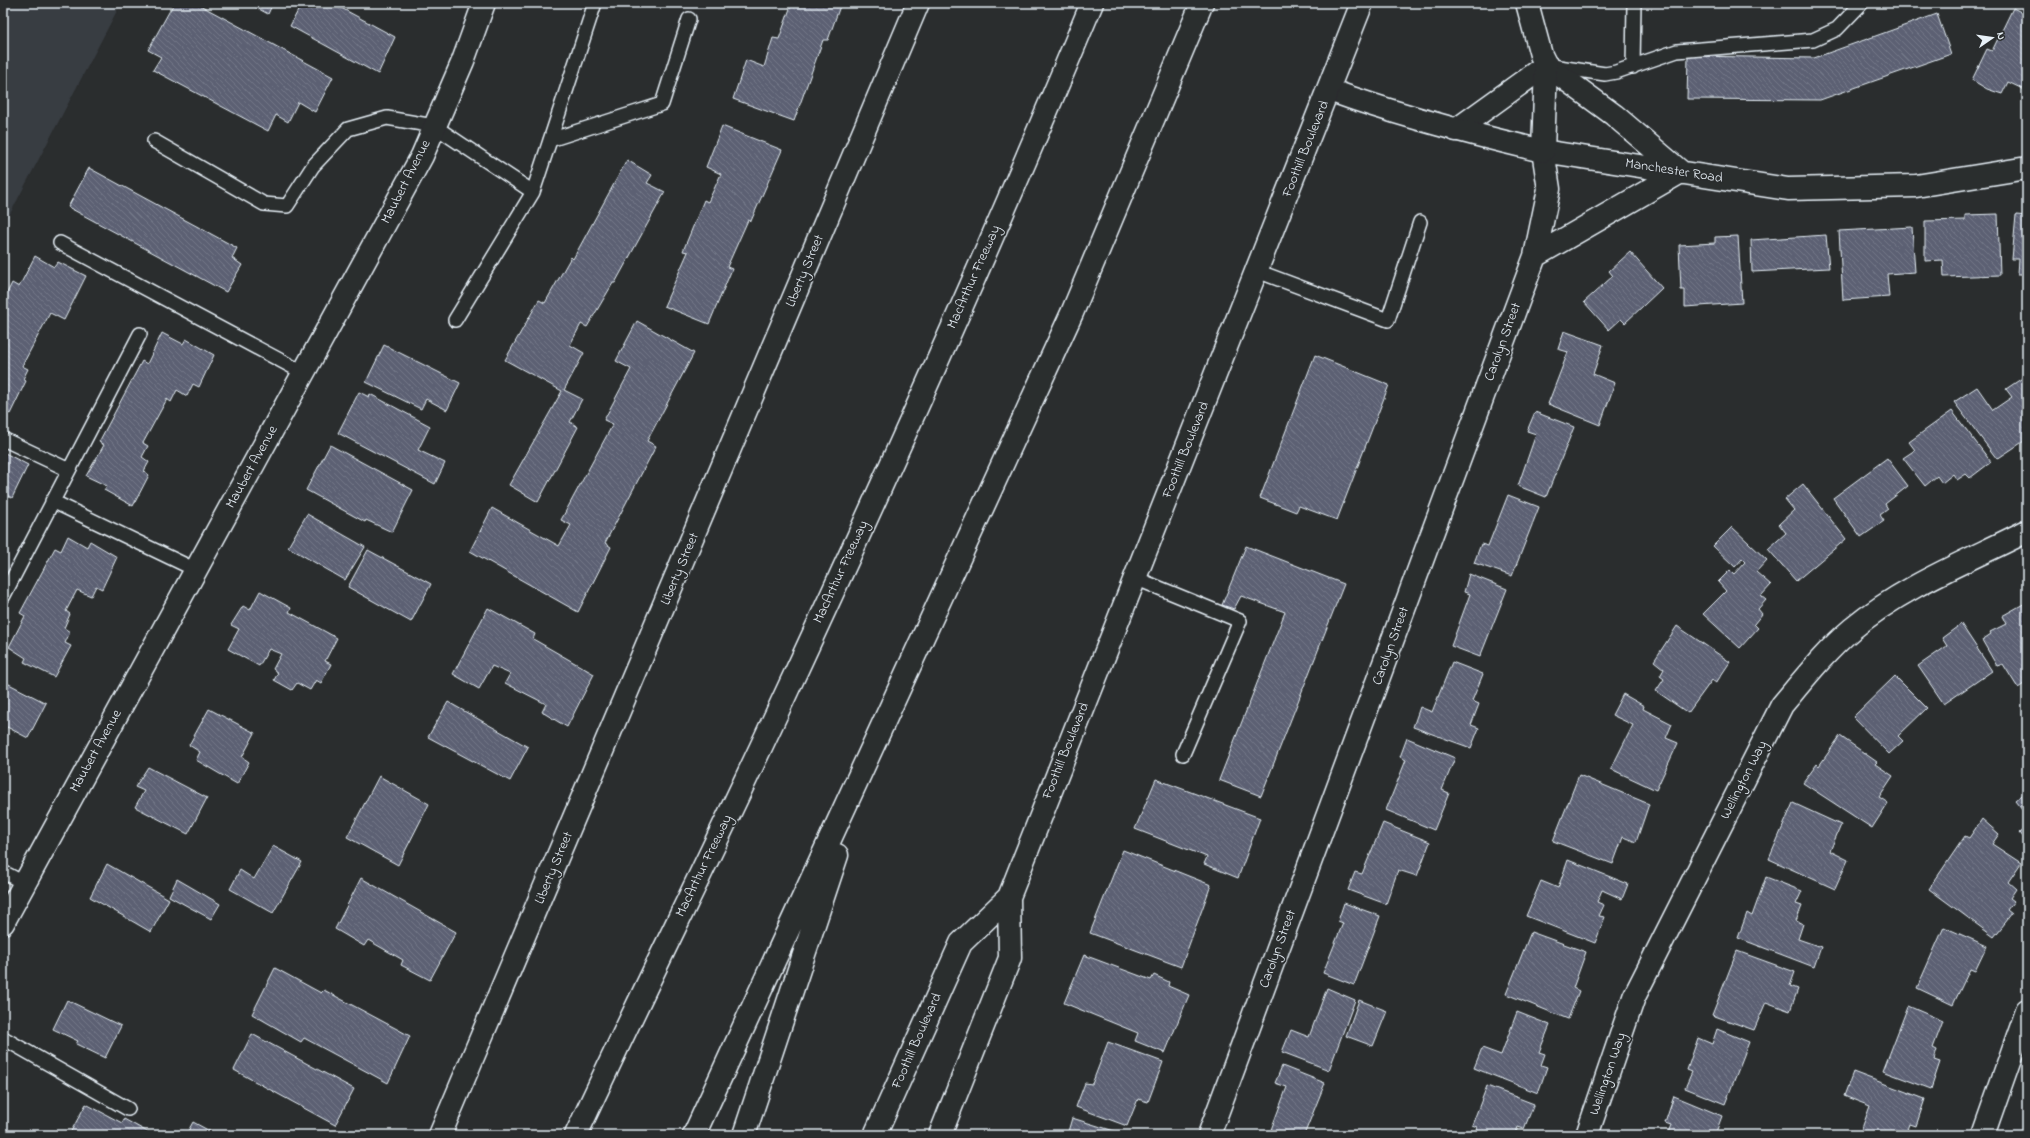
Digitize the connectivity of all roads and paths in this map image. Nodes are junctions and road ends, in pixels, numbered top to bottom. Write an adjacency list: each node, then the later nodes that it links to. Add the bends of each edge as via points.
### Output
1 (484, 3): 14 (main road, Maubert Avenue)
2 (595, 3): 16 (lane)
3 (918, 3): 45 (main road, Liberty Street)
4 (1092, 3): 46 (main road, MacArthur Freeway, via 886,476 774,719)
5 (1202, 3): 37 (main road, via 1072,313)
6 (1362, 3): 13 (main road, Foothill Boulevard)
7 (1527, 3): 11 (main road)
8 (1634, 3): 12 (lane)
9 (1862, 3): 12 (lane, via 1837,29 1813,40 1677,51)
10 (689, 18): 16 (lane, via 662,104)
11 (1546, 65): 12 (lane, via 1605,74); 15 (main road); 18 (main road, Carolyn Street); 20 (main road, via 1614,115)
12 (1632, 67)
13 (1329, 90): 15 (main road, Manchester Road, via 1380,109); 25 (main road, Foothill Boulevard)
14 (434, 126): 17 (lane, via 387,118 348,129 313,166 287,206 264,204); 21 (lane); 28 (main road, Maubert Avenue, via 422,156)
15 (1456, 130): 18 (main road, Manchester Road)
16 (550, 140): 21 (lane)
17 (154, 141)
18 (1543, 151): 20 (main road, Manchester Road); 24 (main road, Carolyn Street, via 1549,189)
19 (2027, 168): 20 (main road, Manchester Road, via 1916,186 1788,189)
20 (1681, 172): 24 (main road)
21 (533, 192): 26 (lane)
22 (1420, 222): 25 (lane, via 1388,320)
23 (60, 243): 28 (lane)
24 (1535, 256): 51 (main road, Carolyn Street)
25 (1257, 271): 34 (main road, Foothill Boulevard)
26 (455, 320)
27 (140, 334): 30 (lane)
28 (304, 373): 33 (main road, Maubert Avenue)
29 (3, 439): 30 (lane)
30 (69, 470): 31 (lane)
31 (52, 501): 33 (lane); 35 (lane)
32 (2027, 531): 52 (main road, Wellington Way, via 1900,595 1852,629 1817,664 1782,705 1634,997)
33 (196, 570): 39 (main road, Maubert Avenue)
34 (1135, 578): 36 (lane, via 1240,621); 40 (main road, Foothill Boulevard)
35 (3, 597)
36 (1183, 754)
37 (867, 761): 47 (main road); 48 (main road)
38 (3, 872): 39 (lane)
39 (24, 884): 41 (main road, Maubert Avenue)
40 (1009, 897): 49 (main road, Foothill Boulevard, via 960,943); 50 (main road, Foothill Boulevard, via 1010,958)
41 (4, 917)
42 (2027, 1010): 53 (main road)
43 (3, 1038): 44 (lane)
44 (128, 1109)
45 (440, 1135)
46 (576, 1135)
47 (694, 1135)
48 (744, 1135)
49 (876, 1135)
50 (940, 1135)
51 (1209, 1135)
52 (1587, 1135)
53 (1983, 1135)

